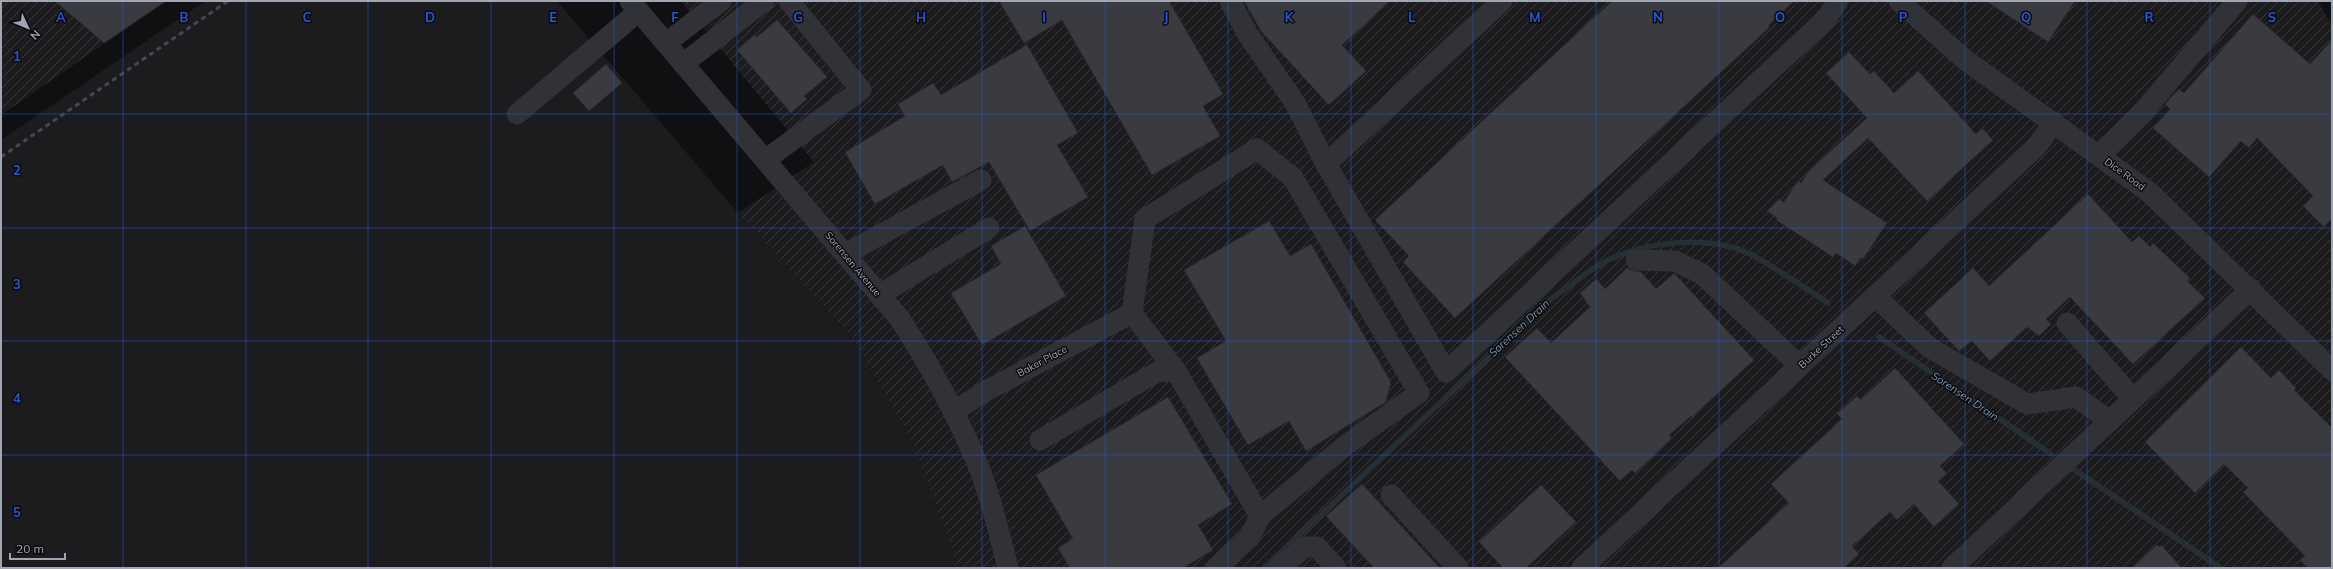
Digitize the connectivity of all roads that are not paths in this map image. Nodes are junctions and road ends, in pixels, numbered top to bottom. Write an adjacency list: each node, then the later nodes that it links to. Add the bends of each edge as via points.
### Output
1 (721, 1): 10 (street)
2 (764, 1): 11 (street)
3 (789, 1): 15 (street, via 861,90)
4 (1230, 1): 16 (street, via 1247,33 1295,103)
5 (1502, 1): 16 (street)
6 (1838, 1): 16 (street, via 1826,19 1446,372)
7 (1899, 1): 13 (street, Dice Road, via 1964,59)
8 (2237, 1): 14 (street, via 2142,113)
9 (634, 6): 10 (street, Sorensen Avenue); 12 (street)
10 (666, 43): 11 (street, Sorensen Avenue)
11 (683, 64): 15 (street, Sorensen Avenue)
12 (516, 114)
13 (2054, 122): 14 (street, Dice Road); 23 (street, Burke Street, via 2037,146)
14 (2099, 155): 21 (street, Dice Road, via 2149,192)
15 (765, 160): 19 (street, Sorensen Avenue)
16 (1326, 164)
17 (981, 180): 19 (street)
18 (989, 228): 22 (street)
19 (845, 254): 22 (street, Sorensen Avenue)
20 (1636, 260): 26 (street, via 1675,261 1702,274)
21 (2251, 289): 27 (street, Dice Road); 29 (street)
22 (879, 295): 30 (street, Sorensen Avenue, via 900,320 923,355)
23 (1875, 296): 26 (street, Burke Street); 31 (street, via 1930,348 2027,404 2076,397)
24 (1132, 312): 28 (street); 30 (street, Baker Place, via 984,392); 34 (street, via 1145,218 1257,150 1293,178 1419,393 1346,445)
25 (2067, 323): 29 (street)
26 (1800, 366): 40 (street, Burke Street)
27 (2332, 370)
28 (1176, 371): 32 (street, via 1157,372); 34 (street)
29 (2133, 399): 31 (street)
30 (953, 412): 35 (street, Sorensen Avenue, via 973,451 988,492)
31 (2110, 421): 41 (street)
32 (1040, 440)
33 (1391, 495): 39 (street)
34 (1260, 516): 36 (street, via 1250,537)
35 (1008, 568)
36 (1216, 568)
37 (1279, 568): 38 (street, via 1305,547 1317,547)
38 (1336, 568)
39 (1458, 568)
40 (1582, 568)
41 (1952, 568)

